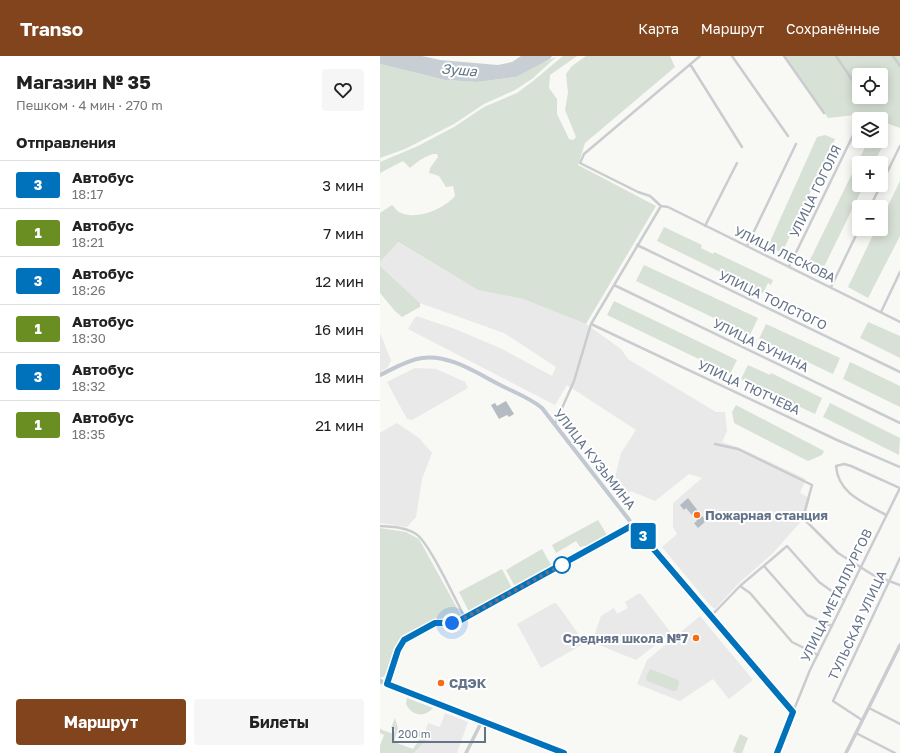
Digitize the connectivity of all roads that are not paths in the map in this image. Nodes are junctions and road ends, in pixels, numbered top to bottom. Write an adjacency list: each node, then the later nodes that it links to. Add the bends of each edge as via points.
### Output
1 (700, 56): 6 (street)
2 (732, 56): 10 (street)
3 (784, 56): 9 (street)
4 (836, 56): 8 (street)
5 (894, 56): 7 (street)
6 (690, 64): 14 (street); 17 (street, УЛИЦА ЛЕСКОВА, via 584,154 580,163 650,196)
7 (900, 66)
8 (852, 80)
9 (824, 113)
10 (788, 136)
11 (852, 137): 22 (street, УЛИЦА ГОГОЛЯ)
12 (796, 144): 21 (street)
13 (900, 146): 16 (street)
14 (742, 147)
15 (737, 163): 18 (street)
16 (873, 200)
17 (661, 206): 18 (street, УЛИЦА ЛЕСКОВА); 20 (street)
18 (705, 226): 21 (street, УЛИЦА ЛЕСКОВА)
19 (856, 236): 25 (street)
20 (637, 245): 24 (street); 29 (street, УЛИЦА ТОЛСТОГО)
21 (747, 246): 22 (street, УЛИЦА ЛЕСКОВА)
22 (789, 267): 25 (street, УЛИЦА ЛЕСКОВА)
23 (900, 272): 26 (street)
24 (614, 285): 28 (street); 31 (street, УЛИЦА БУНИНА)
25 (831, 287): 26 (street, УЛИЦА ЛЕСКОВА)
26 (881, 312): 27 (street, УЛИЦА ЛЕСКОВА)
27 (900, 322)
28 (591, 324): 32 (street, via 574,381); 34 (street, УЛИЦА ТЮТЧЕВА)
29 (900, 372)
30 (380, 375): 32 (main road, УЛИЦА КУЗЬМИНА, via 416,360 444,360 463,366 532,401 542,408)
31 (900, 423)
32 (555, 424): 37 (main road, УЛИЦА КУЗЬМИНА)
33 (714, 444): 41 (street, via 738,449 812,485 803,518 838,553)
34 (900, 467)
35 (900, 488): 36 (street, УЛИЦА МЕТАЛЛУРГОВ); 36 (street, via 851,466 836,466 837,478 847,492)
36 (886, 515): 41 (street, УЛИЦА МЕТАЛЛУРГОВ)
37 (633, 525): 46 (main road, УЛИЦА КУЗЬМИНА); 47 (street)
38 (380, 526): 47 (street, via 406,529 421,538)
39 (900, 558): 42 (street, ТУЛЬСКАЯ УЛИЦА)
40 (764, 566): 44 (street); 45 (street, via 787,546 819,582); 48 (street, via 807,615)
41 (860, 568): 42 (street); 45 (street, УЛИЦА МЕТАЛЛУРГОВ)
42 (890, 580): 43 (street); 55 (street, ТУЛЬСКАЯ УЛИЦА, via 833,701)
43 (900, 585)
44 (740, 586): 46 (street); 50 (street, via 750,593 792,642)
45 (844, 600): 48 (street, УЛИЦА МЕТАЛЛУРГОВ)
46 (711, 616): 54 (main road, УЛИЦА КУЗЬМИНА)
47 (464, 618): 52 (street, via 452,623 435,623 404,640)
48 (832, 626): 50 (street, УЛИЦА МЕТАЛЛУРГОВ)
49 (900, 645): 53 (street)
50 (818, 654): 54 (street, УЛИЦА МЕТАЛЛУРГОВ)
51 (380, 681): 52 (main road)
52 (387, 684): 56 (main road)
53 (868, 708): 55 (street); 57 (street)
54 (793, 712): 61 (main road)
55 (862, 720): 58 (street)
56 (482, 721): 59 (street); 60 (main road)
57 (900, 724)
58 (856, 733): 62 (street); 63 (street)
59 (466, 753)
60 (564, 753)
61 (777, 753)
62 (846, 753)
63 (895, 753)

